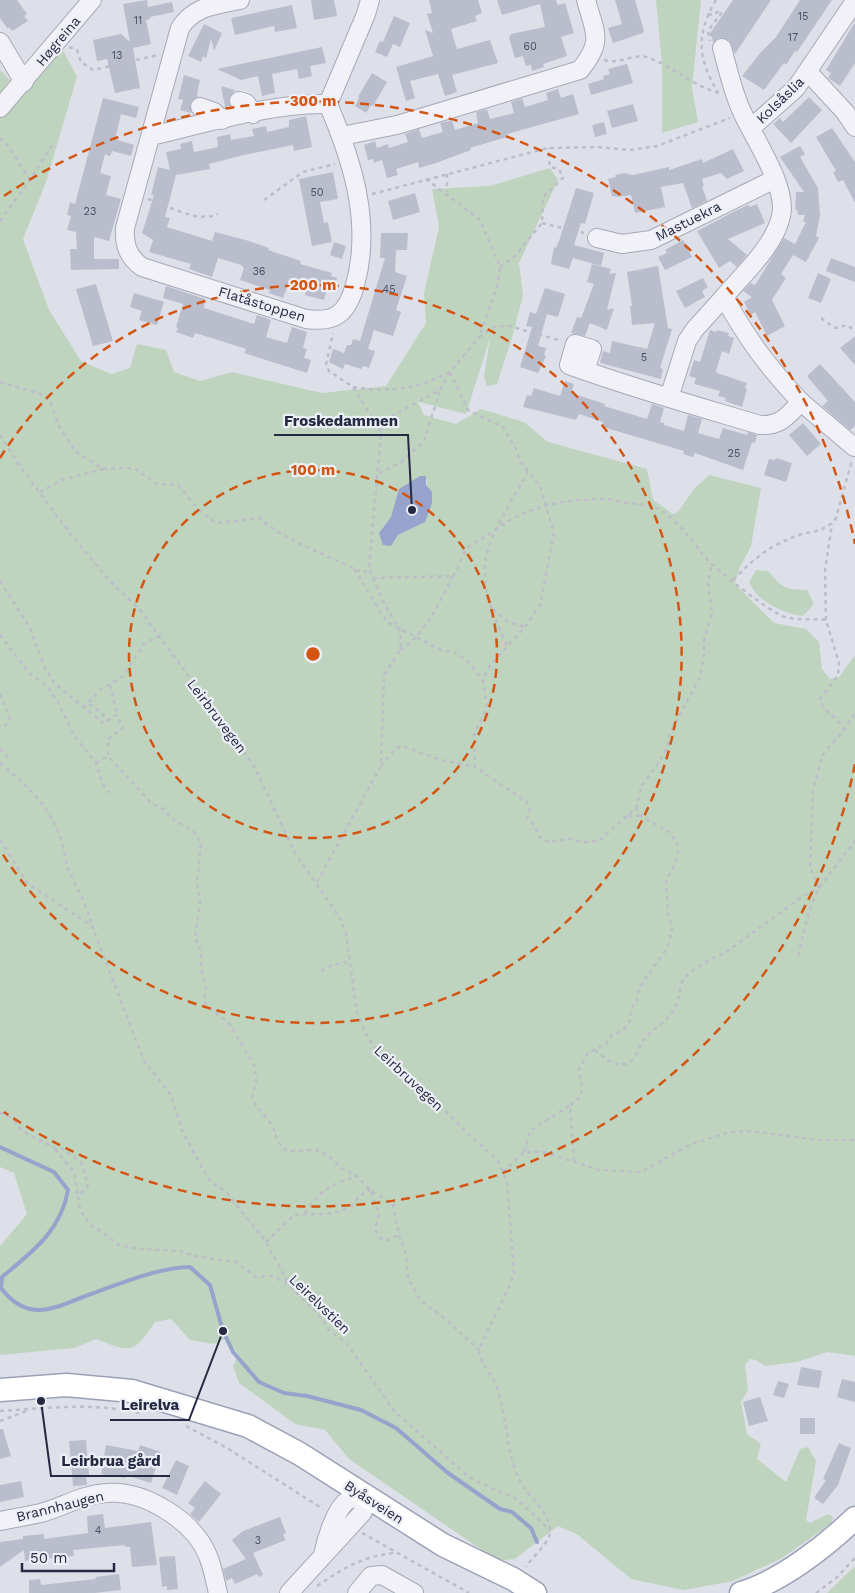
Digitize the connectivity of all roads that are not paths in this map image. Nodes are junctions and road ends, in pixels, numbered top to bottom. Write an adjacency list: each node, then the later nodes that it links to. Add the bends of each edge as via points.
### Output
1 (92, 0): 9 (street, Høgreina)
2 (240, 0): 18 (street, Flatåstoppen, via 200,8 187,17 180,28)
3 (586, 0): 19 (street, via 597,41 592,56 580,70 397,124)
4 (376, 1): 11 (street)
5 (855, 1): 8 (street, Kolsåslia)
6 (0, 42): 9 (street, Høgreina)
7 (722, 48): 15 (street, Kolsåslia)
8 (808, 72): 15 (street, Kolsåslia, via 796,88); 17 (street)
9 (24, 82): 13 (street, Høgreina)
10 (239, 101): 14 (street, via 246,103)
11 (328, 104): 14 (street, via 310,103); 19 (street)
12 (200, 107): 16 (street, via 214,112)
13 (0, 108)
14 (253, 114): 16 (street)
15 (744, 115): 20 (street)
16 (222, 120): 18 (street)
17 (855, 127)
18 (151, 136): 19 (street, Flatåstoppen, via 125,228 125,242 134,261 323,322 337,317 346,307 361,263 363,238 359,198)
19 (342, 136)
20 (775, 179): 21 (street, Mastuekra, via 651,240 622,244); 22 (street, via 783,204 779,225)
21 (597, 238)
22 (724, 297): 24 (street, via 687,341); 25 (street, via 766,364)
23 (575, 344): 24 (street, via 592,349 585,371)
24 (669, 398): 25 (street, via 772,426)
25 (801, 402): 26 (street)
26 (854, 448)
27 (0, 1390): 28 (main road, Byåsveien, via 66,1385 132,1391 248,1426 300,1454)
28 (351, 1510): 31 (street, via 326,1537 323,1555); 35 (main road, Byåsveien, via 475,1576 510,1591); 36 (main road, Byåsveien, via 443,1545)
29 (855, 1518): 37 (main road, via 833,1540 795,1566)
30 (0, 1520): 32 (street, Brannhaugen, via 42,1512 83,1497 107,1493 134,1496 155,1503 176,1516 208,1555)
31 (304, 1589)
32 (218, 1593)
33 (356, 1593): 34 (street, via 371,1576 382,1575)
34 (414, 1593)
35 (524, 1593)
36 (535, 1593)
37 (740, 1593)

